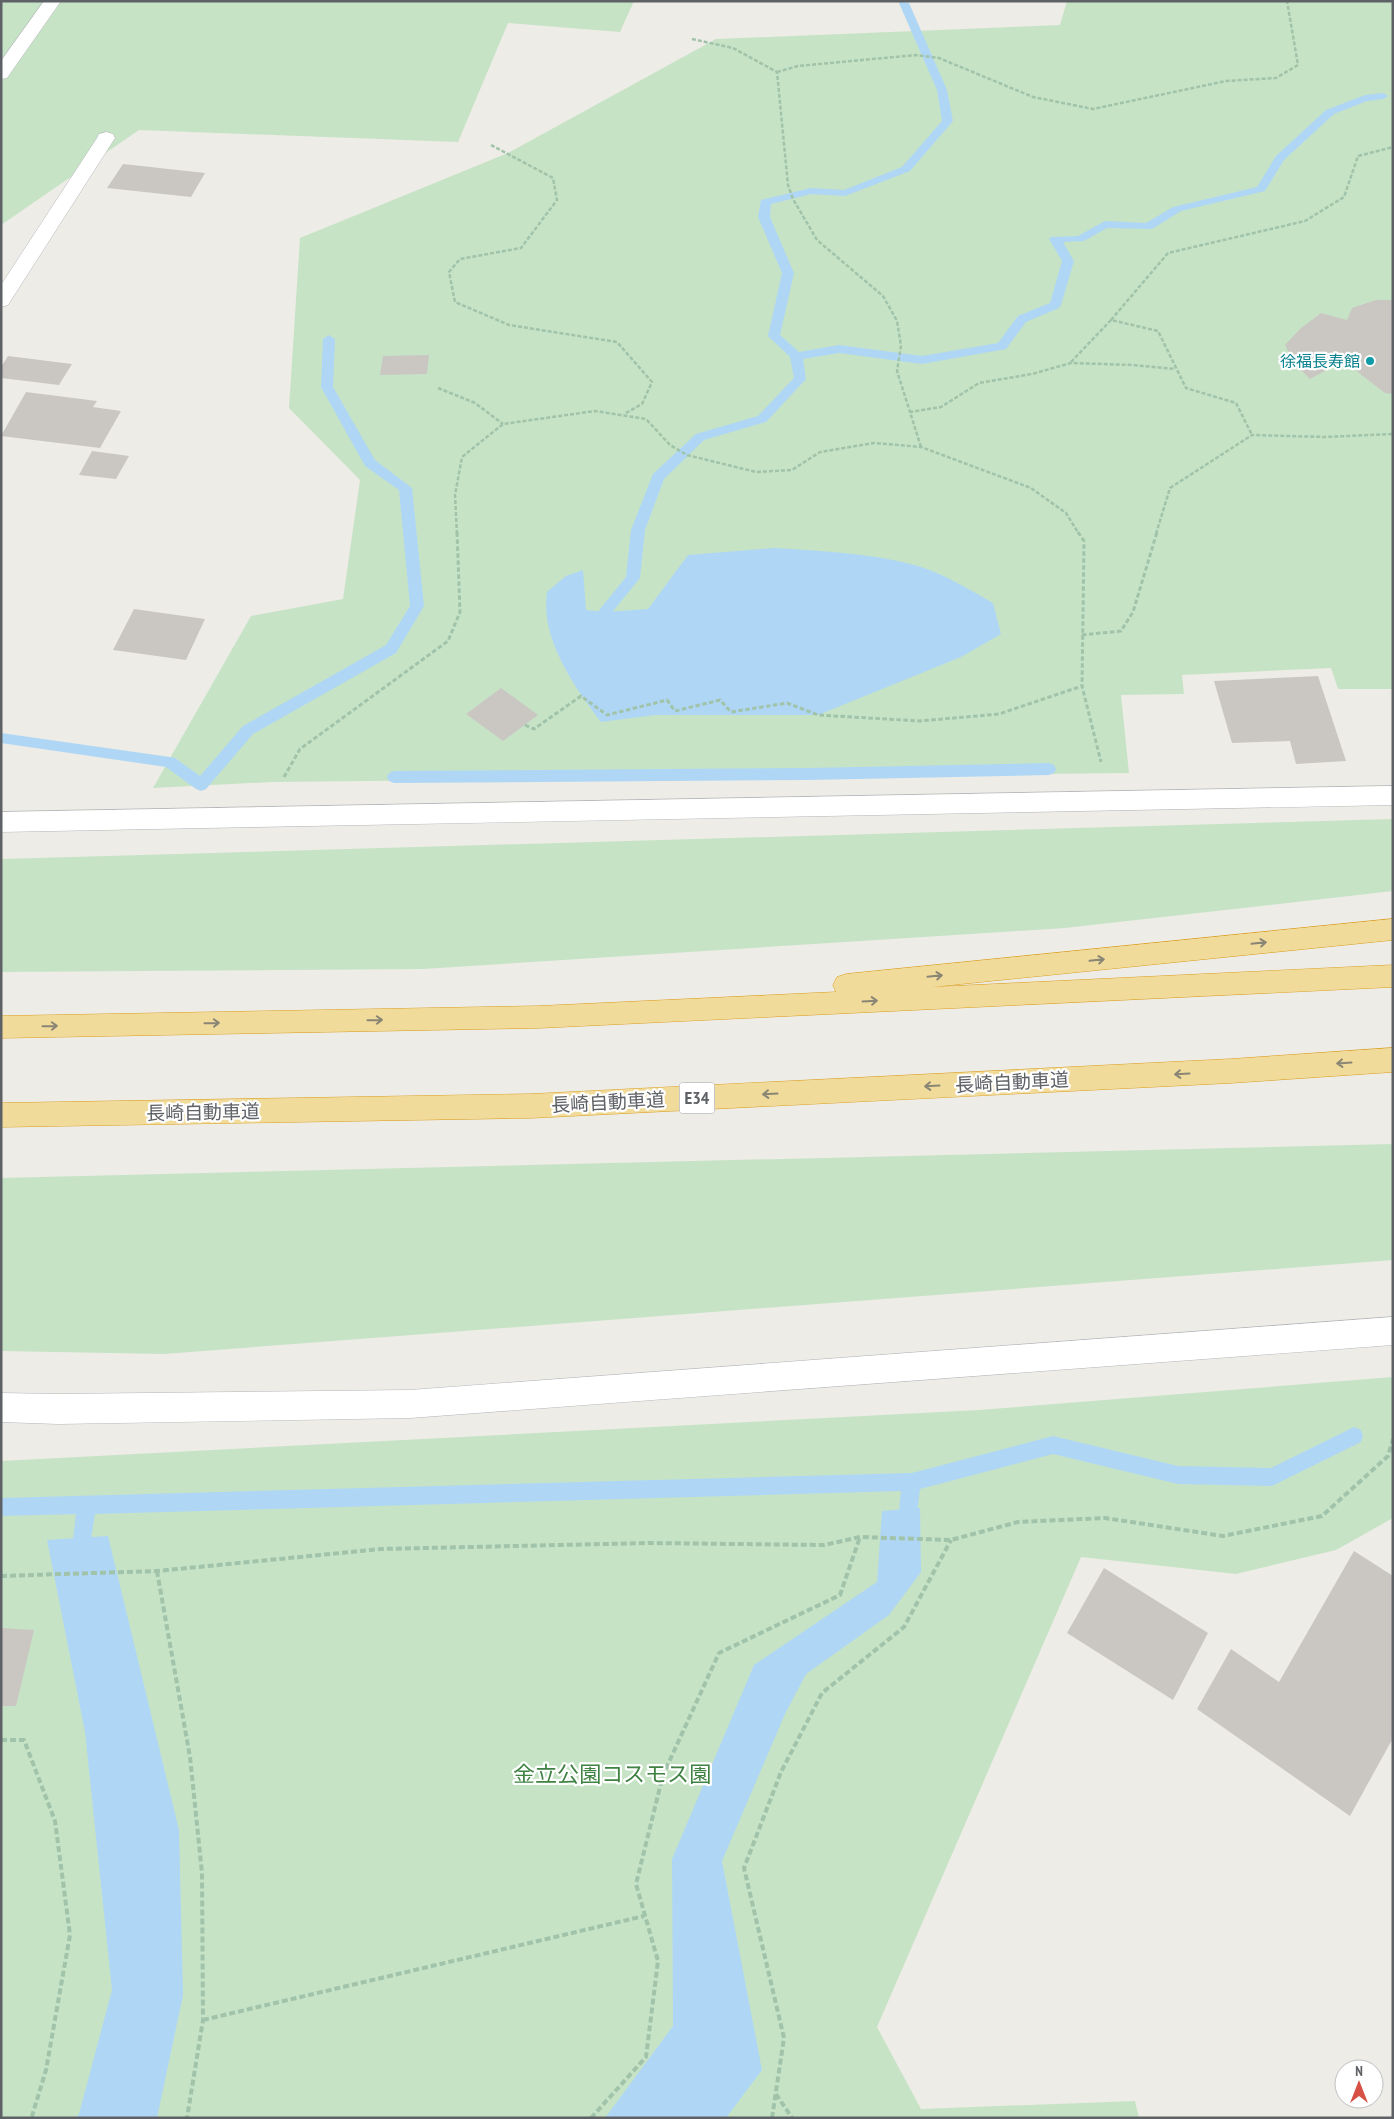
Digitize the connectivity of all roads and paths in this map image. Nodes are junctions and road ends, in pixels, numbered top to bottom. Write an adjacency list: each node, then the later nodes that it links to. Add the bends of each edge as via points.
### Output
1 (53, 1): 5 (street)
2 (1287, 1): 4 (path, via 1298,65 1276,78 1226,81 1093,109 1033,98 939,58 916,55 798,66)
3 (692, 39): 4 (path, via 732,48)
4 (777, 72): 14 (path, via 788,185 793,199 817,240 883,296 897,321 901,346 897,371)
5 (1, 74)
6 (106, 138): 9 (street)
7 (491, 145): 15 (path, via 553,178 557,200 521,248 460,259 449,272 455,302 509,325 617,342 652,382 642,404)
8 (1393, 147): 10 (path, via 1358,156 1344,197 1305,221 1168,253)
9 (1, 301)
10 (1111, 320): 11 (path); 12 (path, via 1158,331)
11 (1071, 363): 12 (path); 14 (path, via 980,383 940,407)
12 (1175, 369): 18 (path, via 1186,388 1236,402)
13 (438, 388): 16 (path, via 475,402)
14 (910, 412): 19 (path)
15 (623, 414): 16 (path, via 595,411); 19 (path, via 646,420 670,445 687,455 756,472 792,470 820,452 874,443)
16 (503, 424): 24 (path, via 462,456 455,495 460,612 448,642 300,749)
17 (1393, 434): 18 (path, via 1325,437)
18 (1252, 435): 20 (path, via 1170,488 1133,612 1121,631)
19 (922, 447): 20 (path, via 1031,488 1066,513 1084,541)
20 (1082, 635): 21 (path)
21 (1082, 686): 22 (path, via 999,714 920,721 818,715 787,703 731,712 720,700 675,711 667,700 607,715 581,696 534,729); 23 (path)
22 (525, 725)
23 (1103, 769)
24 (282, 780)
25 (1393, 795): 26 (street)
26 (1, 822)
27 (1393, 929): 29 (highway, one-way to 27)
28 (1393, 976): 29 (highway, one-way to 28)
29 (539, 1016): 30 (highway, one-way to 29)
30 (1, 1027)
31 (1393, 1060): 32 (highway, 長崎自動車道 / E34, one-way to 32, via 530,1106)
32 (1, 1116)
33 (1393, 1331): 34 (street, via 410,1404)
34 (1, 1408)
35 (1393, 1439): 37 (path, via 1388,1456 1322,1516 1224,1536 1104,1518 1018,1522)
36 (860, 1537): 37 (path); 38 (path, via 824,1545 649,1543 381,1549); 41 (path, via 840,1595 719,1654 663,1775 636,1884)
37 (951, 1540): 43 (path, via 904,1626 822,1693 780,1772 744,1868 784,2038)
38 (157, 1571): 39 (path); 42 (path, via 190,1756 202,1873)
39 (1, 1576)
40 (1, 1740): 44 (path, via 24,1740 55,1821 70,1935 46,2070 32,2116)
41 (644, 1916): 42 (path); 46 (path, via 658,1962 646,2057)
42 (203, 2020): 45 (path)
43 (776, 2094): 47 (path); 48 (path)
44 (28, 2118)
45 (187, 2118)
46 (591, 2118)
47 (772, 2118)
48 (792, 2118)

